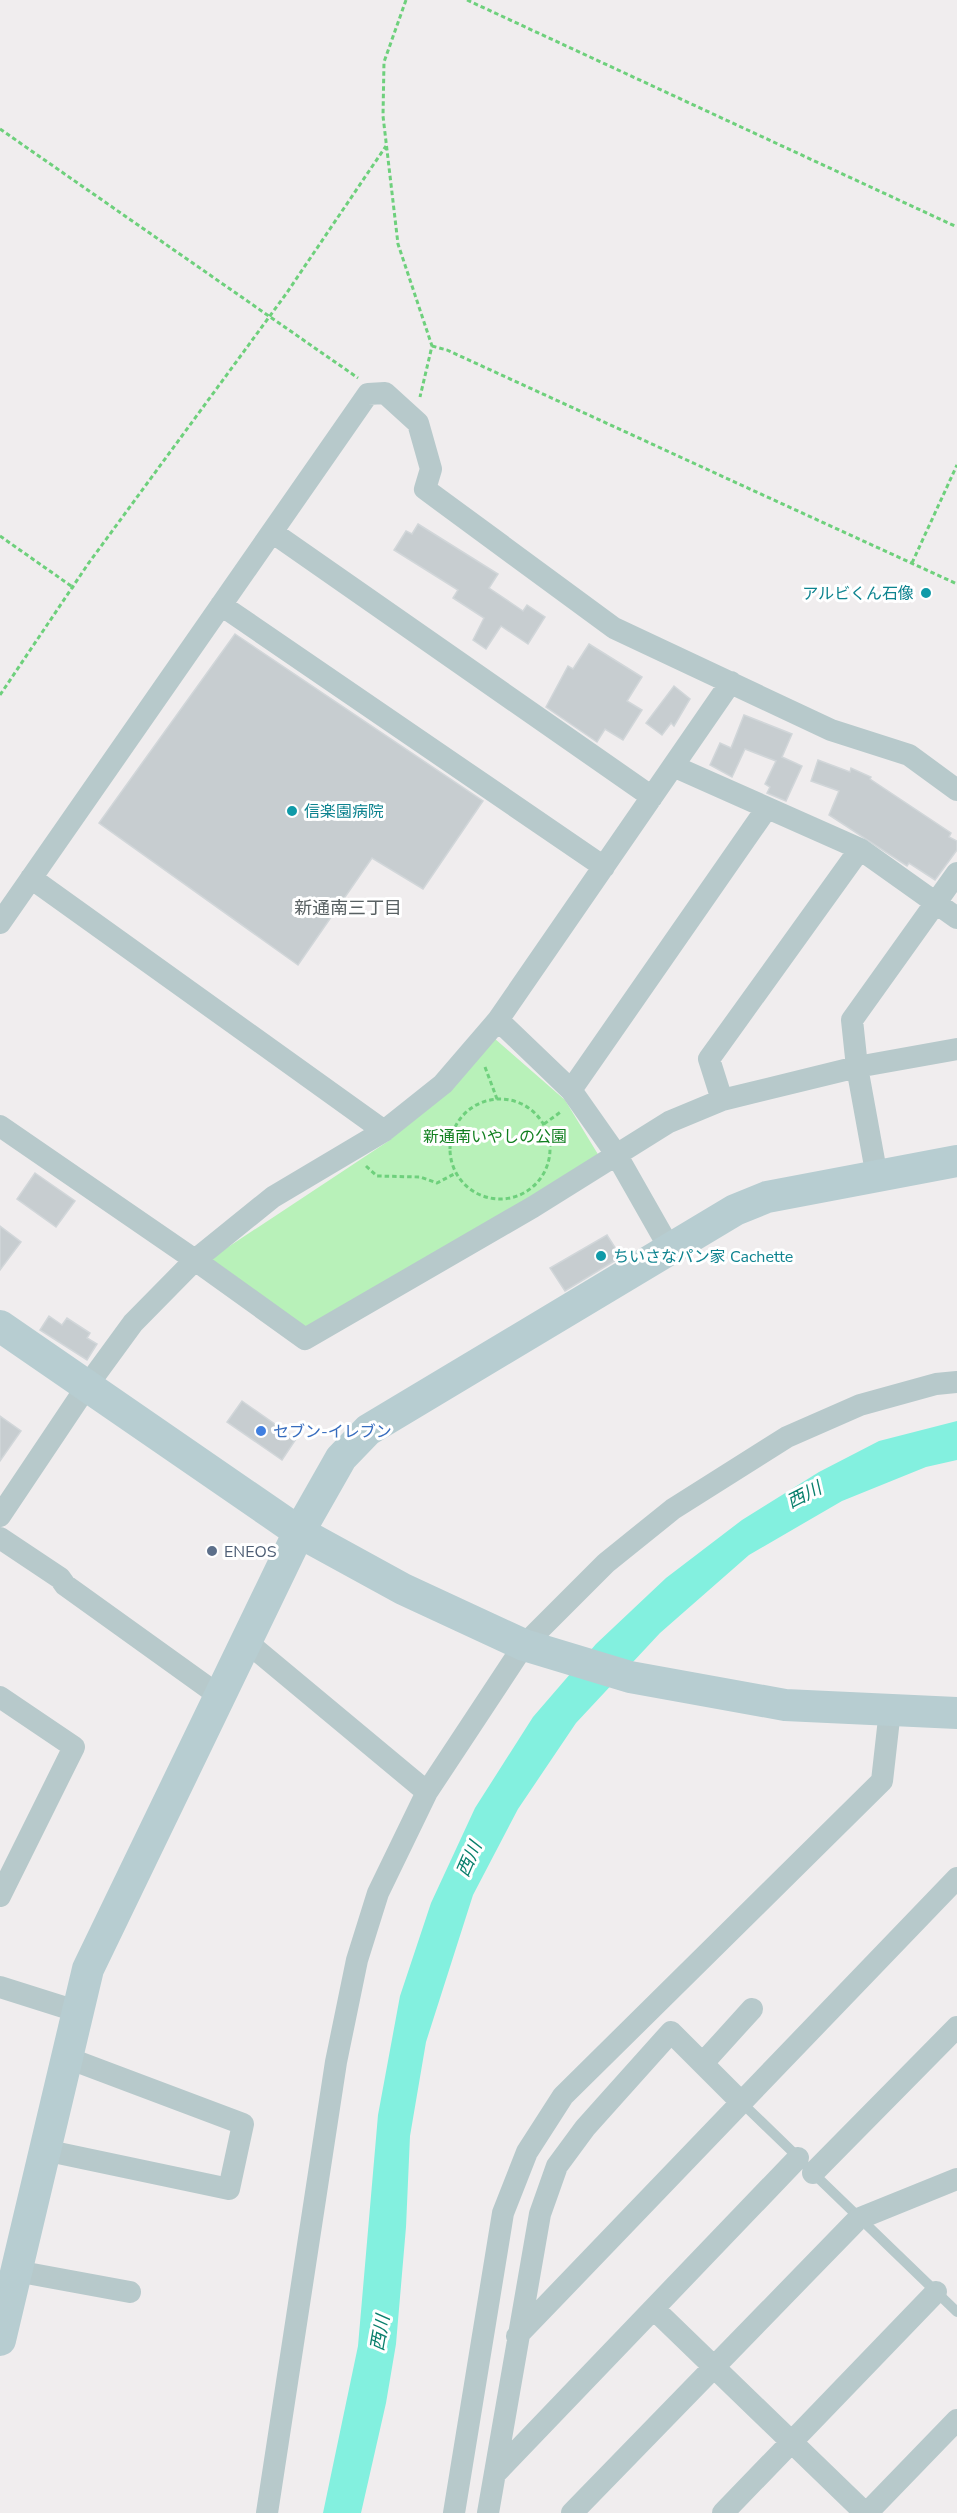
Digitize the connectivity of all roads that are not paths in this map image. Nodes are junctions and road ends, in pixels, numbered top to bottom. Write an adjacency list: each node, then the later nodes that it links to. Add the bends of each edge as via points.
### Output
1 (272, 532): 2 (street); 3 (street, via 368,394 385,393 418,423 431,469 425,489 614,628); 6 (street)
2 (221, 605): 9 (street); 11 (street)
3 (731, 682): 4 (street); 5 (street, via 831,730 909,755)
4 (673, 766): 6 (street); 7 (street)
5 (957, 790)
6 (651, 797): 9 (street)
7 (767, 808): 8 (street); 18 (street)
8 (860, 849): 12 (street); 19 (street, via 709,1059)
9 (604, 867): 15 (street)
10 (957, 873): 12 (street)
11 (31, 878): 14 (street); 21 (street)
12 (936, 903): 13 (street); 17 (street, via 852,1020)
13 (957, 918)
14 (0, 923)
15 (498, 1020): 18 (street); 21 (street, via 443,1084)
16 (957, 1049): 17 (street)
17 (857, 1067): 19 (street); 24 (street)
18 (570, 1098): 22 (street)
19 (722, 1100): 22 (street, via 669,1122)
20 (0, 1126): 26 (street)
21 (384, 1131): 26 (street, via 273,1197)
22 (616, 1154): 25 (street); 26 (street, via 533,1207 305,1339)
23 (957, 1161): 24 (street)
24 (877, 1177): 25 (street, via 767,1197 735,1210)
25 (670, 1249): 31 (street, via 368,1430 341,1458)
26 (195, 1260): 29 (street, via 133,1323)
27 (0, 1326): 29 (street)
28 (957, 1382): 34 (street, via 860,1405 787,1437 733,1469 673,1509 606,1563)
29 (87, 1386): 30 (street); 31 (street)
30 (0, 1516)
31 (299, 1532): 33 (street); 34 (street)
32 (0, 1538): 36 (street)
33 (248, 1643): 36 (street); 39 (street)
34 (524, 1646): 37 (street, via 630,1677 785,1705); 39 (street)
35 (0, 1697): 41 (street, via 74,1747)
36 (221, 1697): 44 (street, via 115,1910 88,1969)
37 (890, 1710): 38 (street); 65 (street, via 882,1781 563,2096 526,2152 503,2212)
38 (957, 1713)
39 (427, 1792): 64 (street, via 378,1893 357,1960 336,2062)
40 (956, 1880): 48 (street)
41 (0, 1896)
42 (0, 1987): 44 (street)
43 (752, 2009): 47 (street)
44 (76, 2012): 46 (street)
45 (957, 2027): 50 (street)
46 (65, 2057): 49 (street); 49 (street, via 243,2124 229,2189)
47 (702, 2063): 48 (street); 59 (street, via 671,2032 585,2128 557,2166 540,2214)
48 (742, 2103): 50 (lane); 59 (street)
49 (44, 2150): 53 (street)
50 (806, 2166): 52 (lane); 56 (street)
51 (957, 2179): 52 (street)
52 (858, 2219): 55 (lane); 60 (street)
53 (16, 2271): 54 (street); 58 (street)
54 (130, 2292)
55 (936, 2292): 57 (lane); 62 (street)
56 (654, 2309): 60 (street); 63 (street)
57 (957, 2312)
58 (0, 2336)
59 (517, 2336): 63 (street)
60 (713, 2368): 62 (street); 67 (street)
61 (957, 2420): 69 (street)
62 (790, 2442): 68 (street); 69 (street)
63 (495, 2474): 66 (street)
64 (267, 2513)
65 (454, 2513)
66 (488, 2513)
67 (572, 2513)
68 (723, 2513)
69 (866, 2513)

